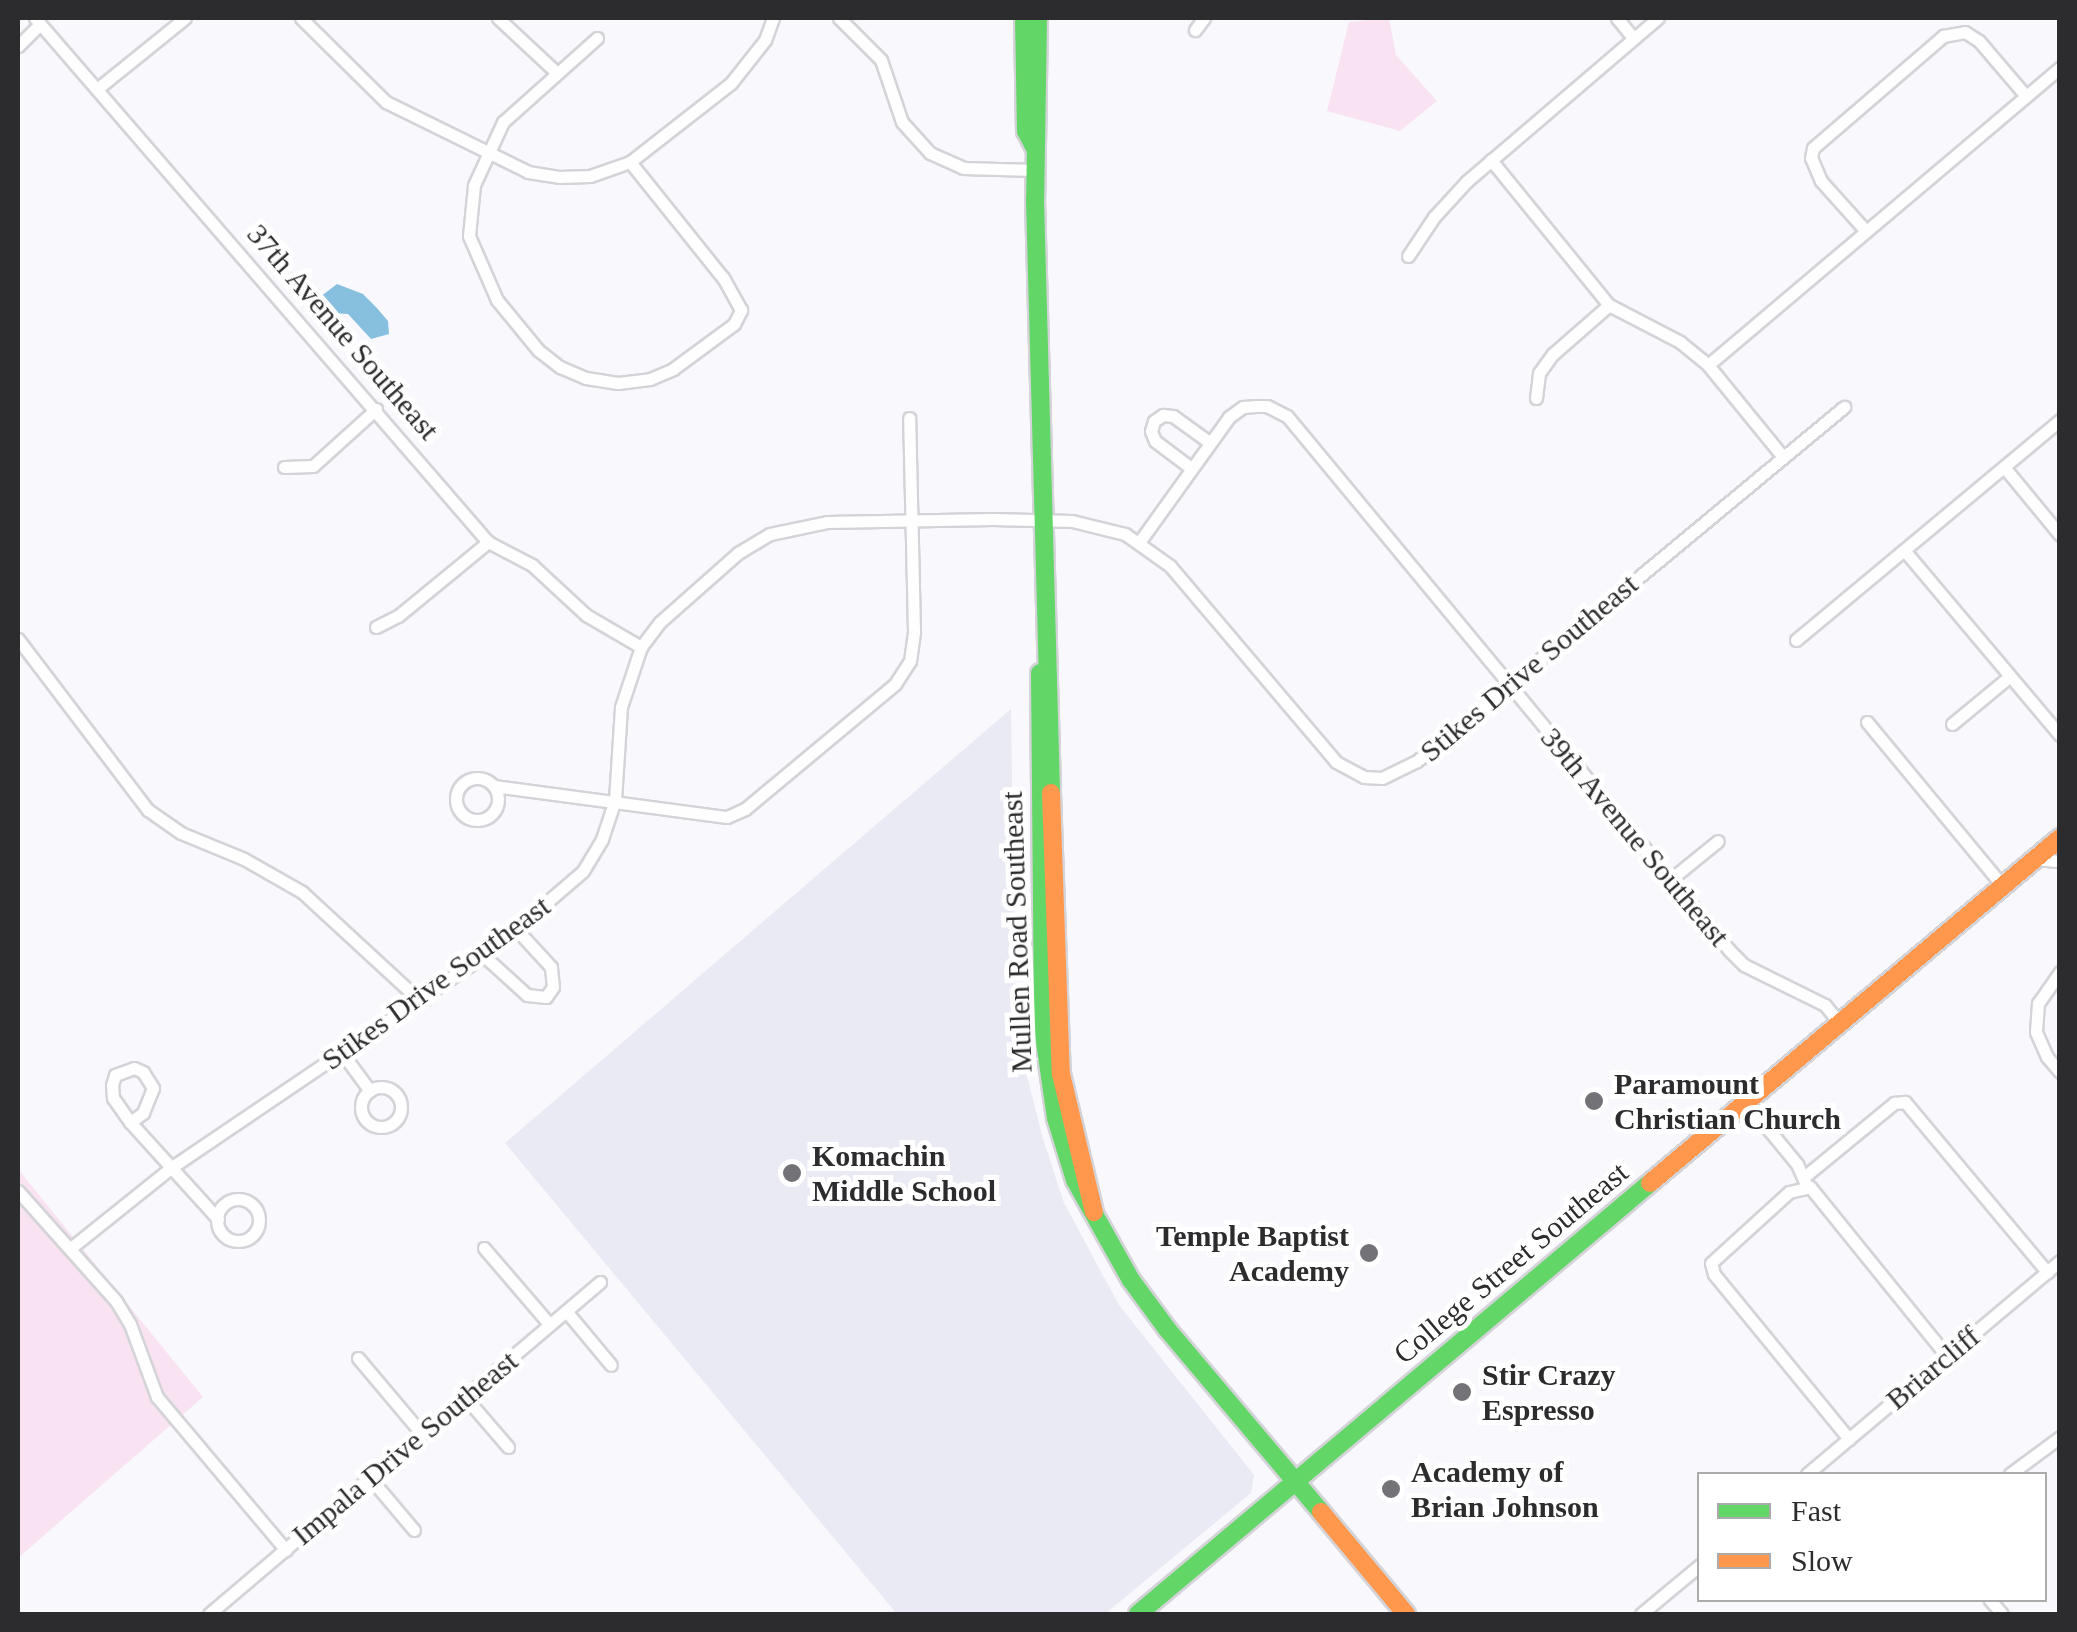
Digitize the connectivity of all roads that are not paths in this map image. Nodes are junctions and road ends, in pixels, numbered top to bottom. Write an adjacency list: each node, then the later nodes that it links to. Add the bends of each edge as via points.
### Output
1 (185, 18): 18 (street)
2 (300, 18): 21 (street, via 386,102)
3 (498, 18): 17 (street)
4 (772, 18): 23 (street, via 758,51 731,82)
5 (838, 18): 24 (street, via 881,60 902,122 930,153 963,168)
6 (1024, 18): 20 (street, Mullen Road Southeast, via 1026,131)
7 (1038, 18): 20 (street, Mullen Road Southeast)
8 (1204, 18): 12 (street)
9 (1616, 18): 14 (street)
10 (1658, 18): 14 (street)
11 (37, 20): 15 (street); 18 (street, 37th Avenue Southeast)
12 (1195, 30)
13 (597, 38): 17 (street)
14 (1634, 38): 22 (street)
15 (18, 46)
16 (2060, 68): 19 (street)
17 (557, 73): 21 (street, via 503,122)
18 (97, 89): 31 (street, 37th Avenue Southeast)
19 (2026, 96): 25 (street); 25 (street, via 1979,41 1965,32 1943,36 1813,148 1821,181)
20 (1034, 147): 24 (street, Mullen Road Southeast)
21 (486, 153): 23 (street, via 528,172 559,176 590,176); 23 (street, via 474,185 470,236 497,300 560,367 618,382 673,369 734,324 742,310)
22 (1491, 160): 26 (street, via 1434,216); 27 (street)
23 (630, 162)
24 (1034, 170): 39 (street, Mullen Road Southeast)
25 (1865, 230): 28 (street)
26 (1408, 256)
27 (1609, 305): 28 (street, via 1680,342); 29 (street, via 1553,354 1539,373)
28 (1708, 365): 35 (street)
29 (1536, 398)
30 (1844, 407): 35 (street, Stikes Drive Southeast)
31 (376, 409): 36 (street, via 313,466); 43 (street, 37th Avenue Southeast)
32 (908, 418): 40 (street)
33 (2060, 420): 37 (street)
34 (1209, 442): 38 (street, 39th Avenue Southeast); 38 (street, via 1174,416 1154,421 1155,441); 50 (street, 39th Avenue Southeast, via 1244,408 1268,406 1287,416)
35 (1783, 457): 50 (street, Stikes Drive Southeast)
36 (284, 466)
37 (2004, 467): 41 (street); 44 (street)
38 (1191, 468): 42 (street, 39th Avenue Southeast)
39 (1042, 519): 40 (street, Stikes Drive Southeast); 42 (street, Stikes Drive Southeast, via 1098,524); 94 (street, Mullen Road Southeast, via 1057,1029 1094,1212 1167,1329)
40 (910, 524): 48 (street, Stikes Drive Southeast, via 827,522 770,534 738,553); 55 (street, via 914,631 910,661 895,684 738,813 718,818)
41 (2060, 536)
42 (1140, 541): 50 (street, Stikes Drive Southeast, via 1180,577 1314,738 1350,771 1382,778 1399,773)
43 (488, 542): 45 (street, via 398,616); 48 (street, 37th Avenue Southeast, via 532,565 586,615)
44 (1904, 550): 47 (street); 49 (street)
45 (376, 626)
46 (18, 639): 65 (street, via 148,810 181,834 244,858 302,892)
47 (1796, 640)
48 (641, 647): 55 (street, Stikes Drive Southeast, via 621,707)
49 (2010, 676): 52 (street); 53 (street)
50 (1508, 686): 60 (street, 39th Avenue Southeast)
51 (1867, 722): 61 (street)
52 (1952, 724)
53 (2060, 735)
54 (494, 786): 55 (street)
55 (615, 800): 62 (street, Stikes Drive Southeast, via 583,871)
56 (2060, 838): 58 (street, College Street Southeast)
57 (1718, 841): 60 (street)
58 (2034, 859): 59 (street); 61 (street, College Street Southeast)
59 (2060, 860)
60 (1671, 879): 66 (street, 39th Avenue Southeast, via 1744,966 1819,1002)
61 (2002, 885): 66 (street, College Street Southeast)
62 (516, 929): 63 (street, Stikes Drive Southeast); 63 (street, via 551,967 553,988 546,997 527,994)
63 (484, 956): 65 (street, Stikes Drive Southeast)
64 (2060, 972): 68 (street, via 2038,1002 2036,1032)
65 (420, 1000): 67 (street, Stikes Drive Southeast)
66 (1839, 1022): 70 (street, College Street Southeast)
67 (342, 1053): 69 (street); 72 (street, Stikes Drive Southeast)
68 (2060, 1072)
69 (370, 1091)
70 (1745, 1101): 73 (street); 94 (street, College Street Southeast)
71 (130, 1122): 71 (street, via 143,1112 153,1088 134,1068 115,1075 112,1085); 72 (street)
72 (172, 1167): 75 (street); 76 (street, Stikes Drive Southeast)
73 (1805, 1182): 79 (street, via 1894,1104 1905,1102); 83 (street); 89 (street, via 1711,1263)
74 (18, 1190): 76 (street)
75 (218, 1219)
76 (72, 1247): 96 (street, via 130,1324 157,1397)
77 (484, 1248): 82 (street)
78 (2060, 1262): 79 (street, Briarcliff)
79 (2047, 1272): 83 (street, Briarcliff)
80 (600, 1282): 81 (street, Impala Drive Southeast)
81 (566, 1312): 82 (street, Impala Drive Southeast); 85 (street)
82 (550, 1325): 86 (street, Impala Drive Southeast)
83 (1947, 1356): 89 (street, Briarcliff)
84 (358, 1358): 87 (street)
85 (611, 1365)
86 (466, 1397): 87 (street, Impala Drive Southeast); 90 (street)
87 (422, 1434): 93 (street, Impala Drive Southeast)
88 (2060, 1437): 92 (street)
89 (1850, 1439): 91 (street, Briarcliff)
90 (508, 1447)
91 (1809, 1472)
92 (2013, 1472)
93 (370, 1478): 95 (street); 96 (street, Impala Drive Southeast)
94 (1296, 1482): 99 (street, College Street Southeast); 100 (street)
95 (414, 1530)
96 (286, 1550): 98 (street, Impala Drive Southeast)
97 (1697, 1567): 101 (street)
98 (210, 1614)
99 (1138, 1614)
100 (1406, 1614)
101 (1641, 1614)

